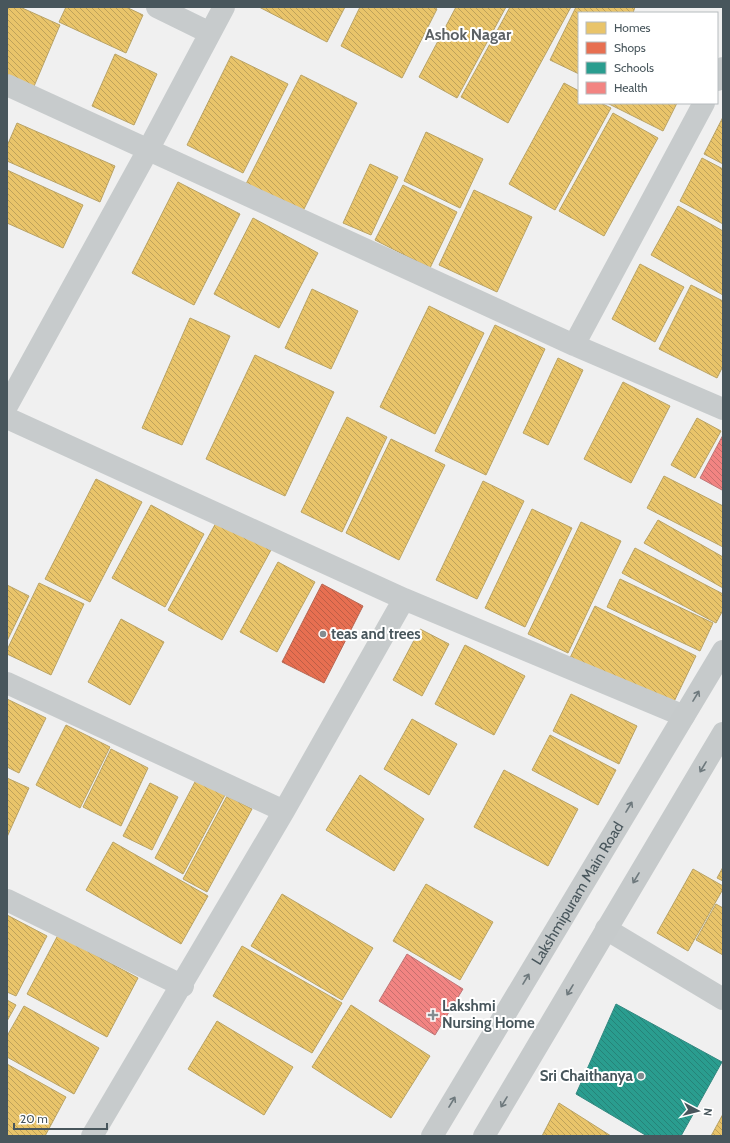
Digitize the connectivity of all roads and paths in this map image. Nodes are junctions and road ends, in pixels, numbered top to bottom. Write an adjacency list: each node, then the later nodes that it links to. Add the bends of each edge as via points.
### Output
1 (158, 7): 3 (street)
2 (224, 7): 3 (street)
3 (210, 34): 8 (street)
4 (723, 68): 5 (street)
5 (718, 78)
6 (7, 85): 8 (street)
7 (703, 104): 9 (street)
8 (148, 150): 9 (street); 10 (street)
9 (574, 345): 11 (street)
10 (7, 406)
11 (723, 409)
12 (7, 418): 13 (street)
13 (404, 599): 16 (street); 18 (street)
14 (723, 651): 16 (main road, Lakshmipuram Main Road, one-way to 14)
15 (7, 684): 18 (street)
16 (684, 716): 24 (main road, Lakshmipuram Main Road, one-way to 16)
17 (723, 733): 20 (main road, one-way to 20)
18 (284, 811): 21 (street)
19 (7, 900): 21 (street)
20 (606, 929): 22 (street); 25 (main road, one-way to 25)
21 (183, 986): 23 (street)
22 (723, 999)
23 (92, 1136)
24 (432, 1136)
25 (484, 1136)

